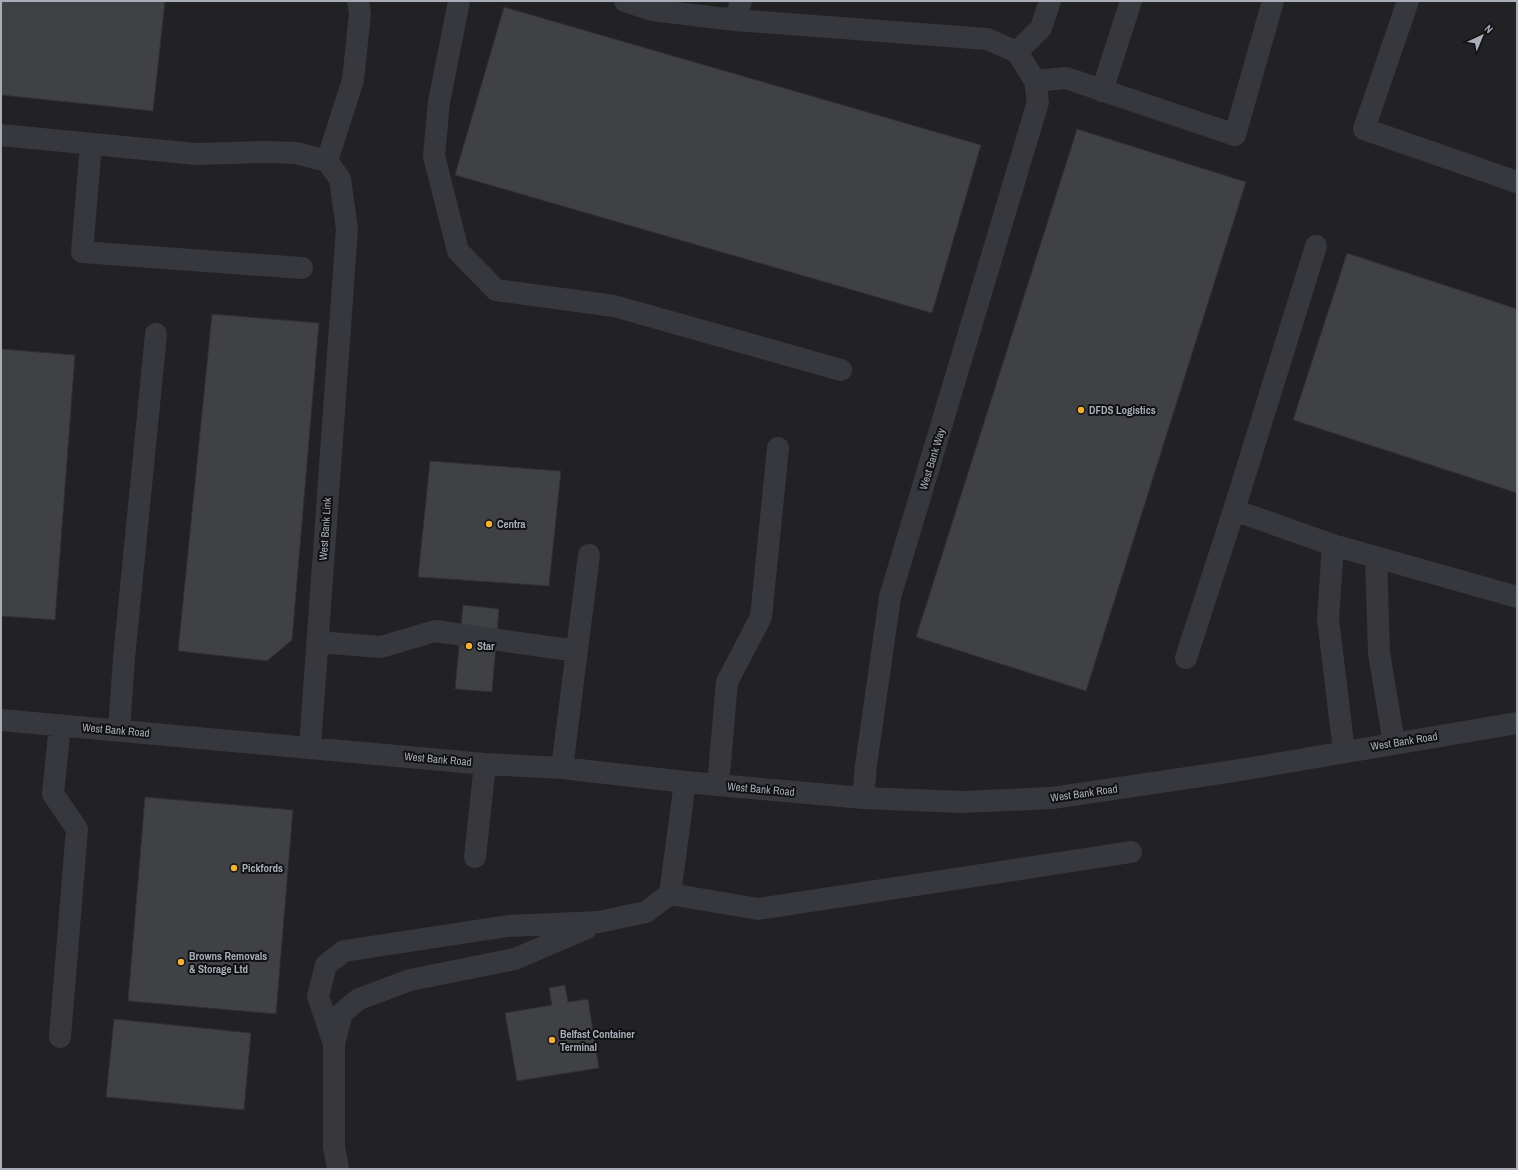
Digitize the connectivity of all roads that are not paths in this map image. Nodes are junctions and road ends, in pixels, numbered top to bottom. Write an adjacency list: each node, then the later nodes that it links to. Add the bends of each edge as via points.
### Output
1 (358, 1): 14 (street, via 360,14 352,80)
2 (459, 1): 19 (street, via 438,102 434,156 458,251 496,290 614,306)
3 (625, 1): 8 (street, via 652,10)
4 (1050, 1): 9 (street, via 1041,28)
5 (1131, 1): 11 (street)
6 (1273, 1): 11 (street, via 1235,135)
7 (1408, 1): 15 (street, via 1364,129)
8 (738, 10): 9 (street, via 987,39)
9 (1017, 52): 10 (street)
10 (1035, 81): 11 (street, via 1066,78); 40 (street, West Bank Way, via 1038,102 1031,127 890,597)
11 (1102, 91)
12 (1, 135): 13 (street)
13 (91, 144): 14 (street, via 196,154 296,152); 17 (street, via 82,252)
14 (327, 161): 26 (street, West Bank Link, via 340,179 347,229)
15 (1517, 182)
16 (1316, 246): 21 (street)
17 (302, 268)
18 (156, 334): 32 (street)
19 (841, 370)
20 (778, 448): 39 (street, via 761,617 727,682)
21 (1234, 510): 22 (street); 28 (street)
22 (1333, 546): 24 (street); 35 (street, via 1328,618)
23 (589, 555): 27 (street)
24 (1376, 558): 25 (street); 33 (street, via 1378,653)
25 (1517, 597)
26 (317, 642): 27 (street, via 381,647 435,631); 34 (street, West Bank Link)
27 (577, 651): 37 (street)
28 (1186, 658)
29 (1, 720): 31 (street, West Bank Road)
30 (1517, 723): 33 (street, West Bank Road)
31 (60, 725): 32 (street, West Bank Road); 45 (street, via 53,794 77,829)
32 (119, 730): 34 (street, West Bank Road)
33 (1394, 742): 35 (street, West Bank Road)
34 (310, 747): 36 (street, West Bank Road)
35 (1344, 751): 40 (street, West Bank Road, via 1234,771 1052,798 963,802)
36 (485, 764): 37 (street, West Bank Road); 42 (street)
37 (562, 768): 38 (street, West Bank Road)
38 (686, 782): 39 (street, West Bank Road); 43 (street)
39 (718, 785): 40 (street, West Bank Road)
40 (863, 798)
41 (1131, 852): 43 (street, via 758,909)
42 (475, 858)
43 (670, 894): 44 (street, via 646,912)
44 (599, 922): 46 (street, via 515,959 410,980 359,999 342,1013); 46 (street, via 508,926 344,951 326,965 318,996)
45 (60, 1037)
46 (334, 1044): 47 (street, via 334,1147)
47 (338, 1169)

